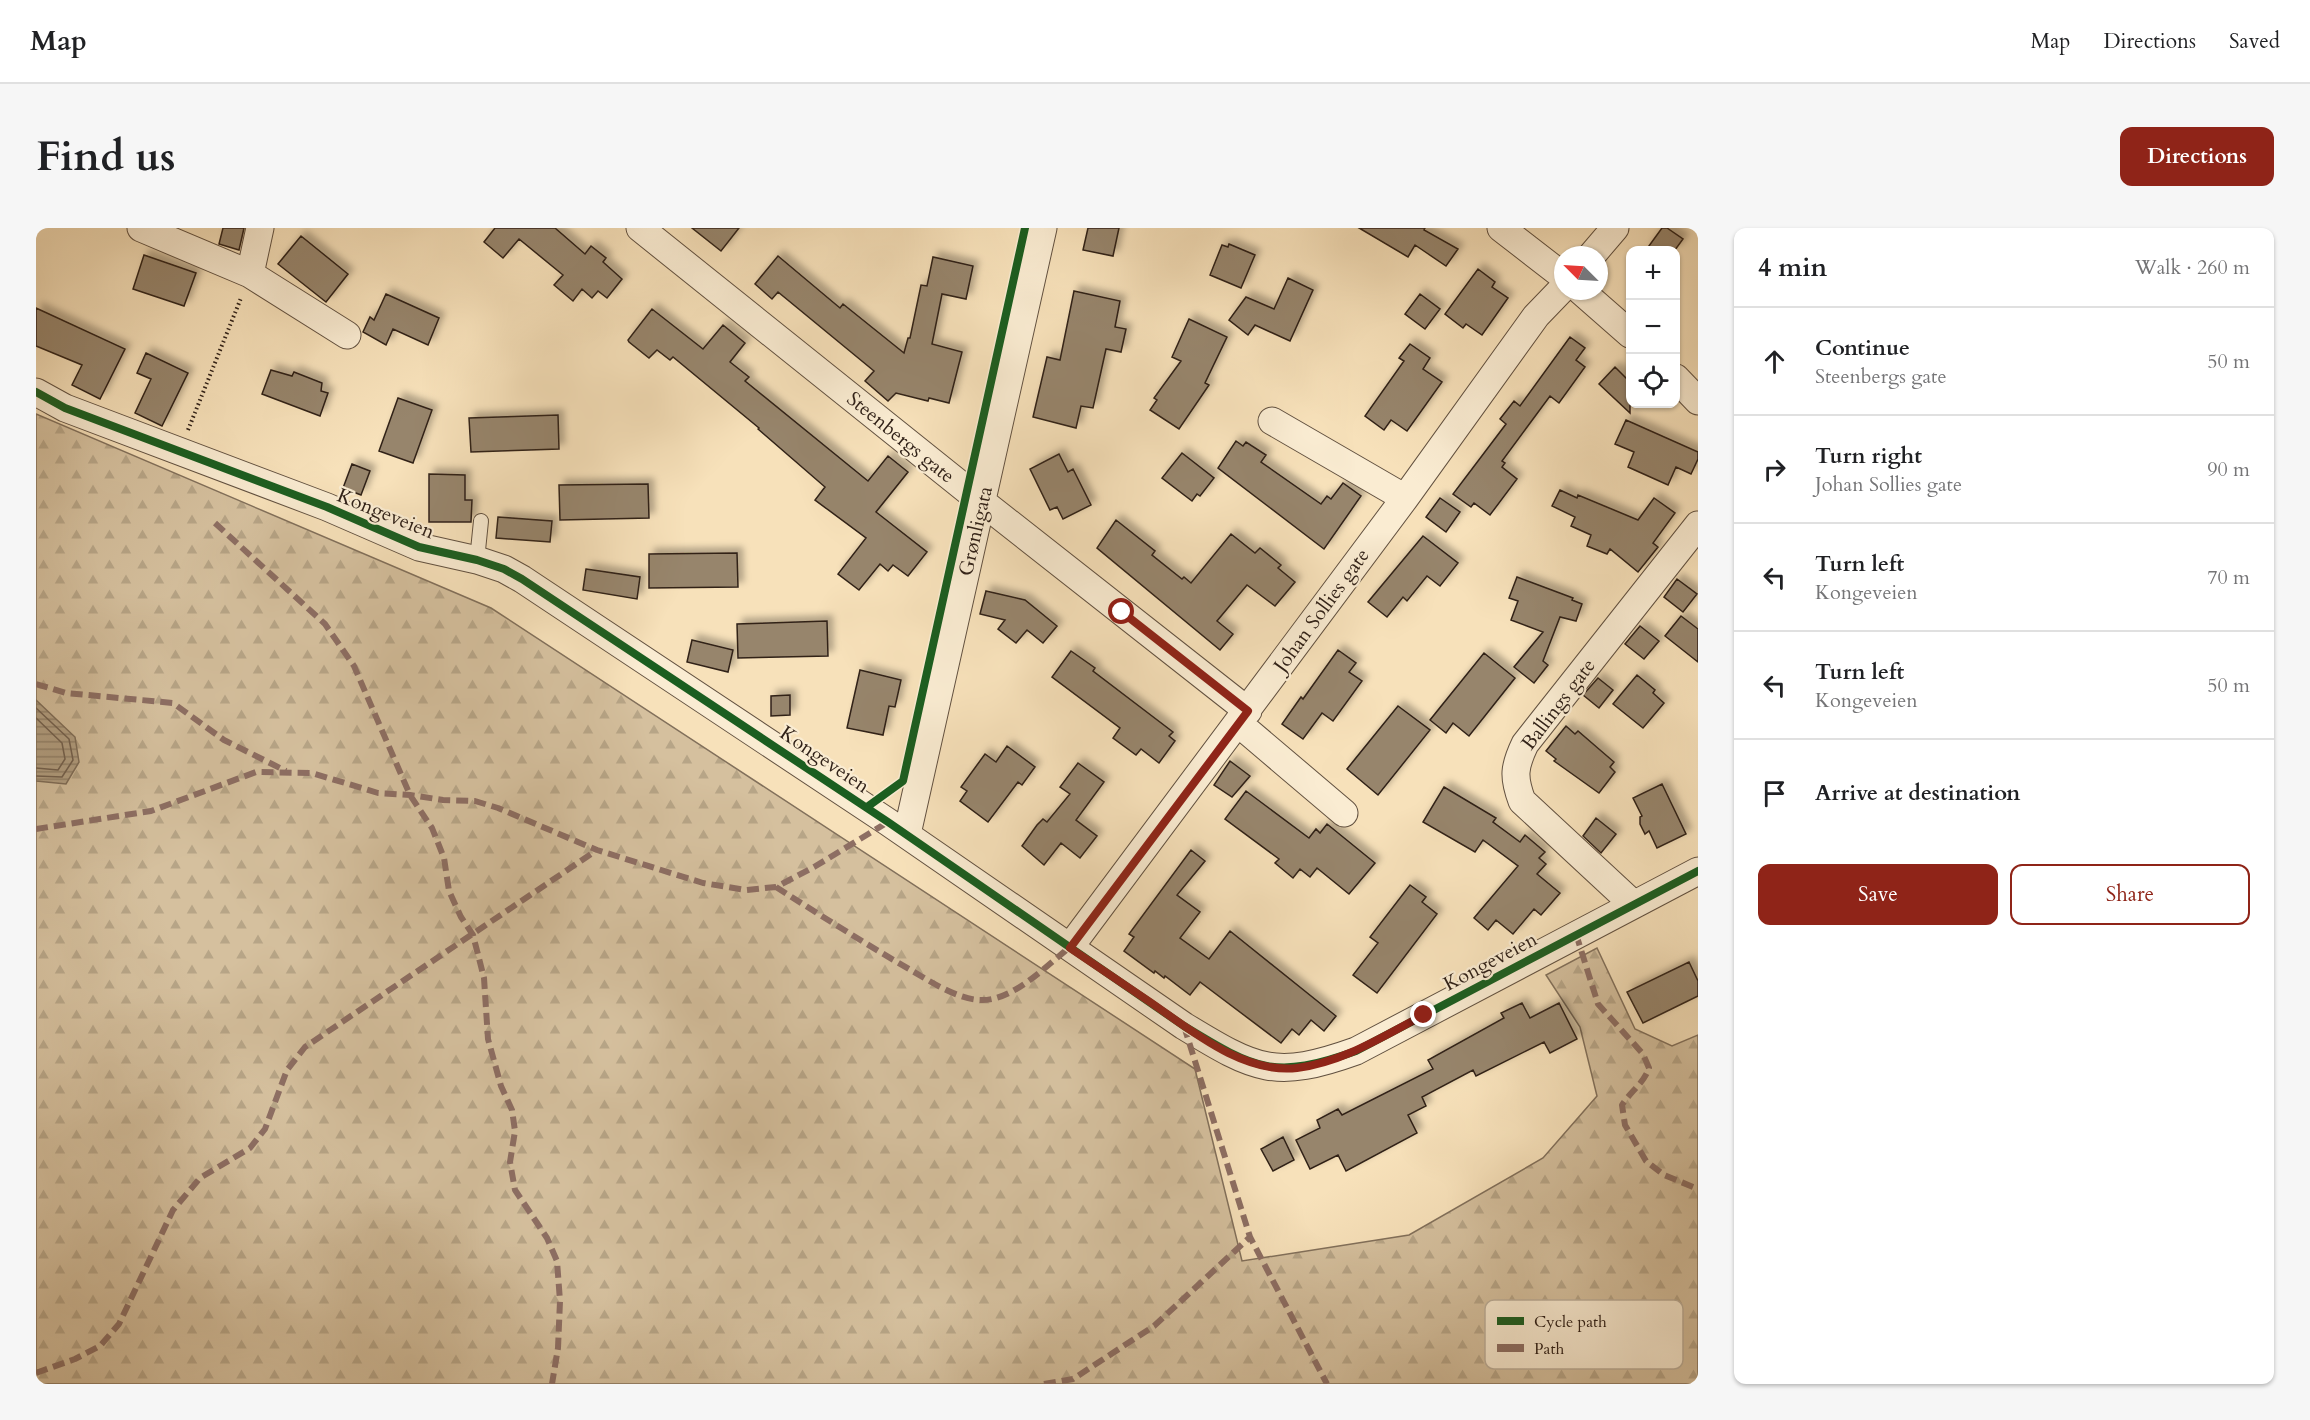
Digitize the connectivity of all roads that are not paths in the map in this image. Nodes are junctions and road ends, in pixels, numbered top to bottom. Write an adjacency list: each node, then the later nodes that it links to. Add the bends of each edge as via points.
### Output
1 (141, 228): 9 (street)
2 (260, 228): 9 (street)
3 (640, 228): 19 (street, Steenbergs gate)
4 (1043, 228): 19 (street, Grønligata)
5 (1501, 228): 8 (street)
6 (1615, 228): 7 (street)
7 (1600, 246)
8 (1554, 269)
9 (250, 274): 13 (street)
10 (1554, 297): 18 (street, Johan Sollies gate, via 1536,316)
11 (1591, 300): 12 (street)
12 (1626, 330)
13 (347, 335)
14 (1680, 382): 16 (street)
15 (36, 392): 22 (street, Kongeveien, via 65,408 327,507 419,547)
16 (1698, 401)
17 (1272, 421): 18 (street)
18 (1405, 498): 23 (street, Johan Sollies gate)
19 (982, 502): 23 (street, Steenbergs gate); 25 (street, Grønligata)
20 (481, 521): 22 (lane)
21 (1698, 525): 27 (street, Ballings gate, via 1525,744 1515,764 1515,785 1522,801)
22 (477, 560): 25 (street, Kongeveien, via 522,579)
23 (1243, 717): 24 (street); 28 (street, Johan Sollies gate)
24 (1344, 813)
25 (907, 834): 28 (street, Kongeveien)
26 (1698, 871): 27 (street, Kongeveien)
27 (1633, 904): 28 (street, Kongeveien, via 1356,1051 1296,1068 1271,1068 1226,1051)
28 (1070, 948)

